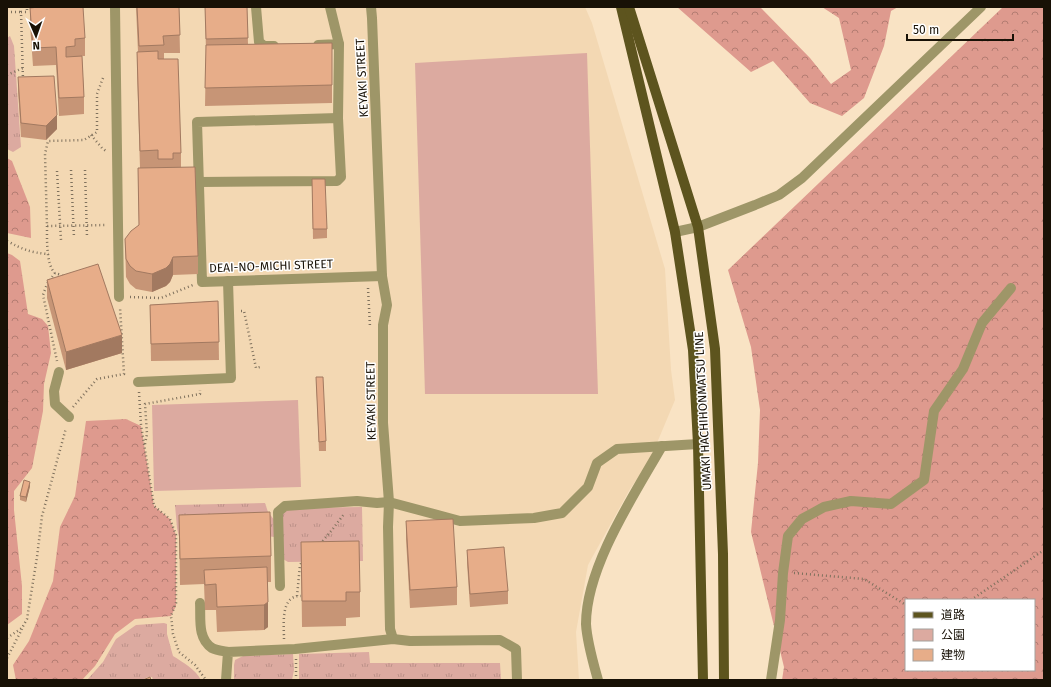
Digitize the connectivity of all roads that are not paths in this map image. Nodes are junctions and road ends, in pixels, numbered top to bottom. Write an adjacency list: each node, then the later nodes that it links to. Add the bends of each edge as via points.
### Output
1 (115, 7): 18 (street)
2 (256, 7): 10 (street, via 259,42 264,46)
3 (330, 7): 8 (street)
4 (370, 7): 15 (street, KEYAKI STREET)
5 (621, 7): 14 (main road, UMAKI HACHIHONMATSU LINE)
6 (630, 7): 13 (main road, UMAKI HACHIHONMATSU LINE)
7 (981, 7): 13 (street, via 802,178 779,195)
8 (339, 44): 9 (street); 11 (street)
9 (309, 45)
10 (286, 46)
11 (338, 118): 12 (street, via 340,177 337,181); 12 (street, via 197,122)
12 (200, 182): 16 (street, DEAI-NO-MICHI STREET, via 202,282)
13 (698, 226): 14 (street); 33 (main road, UMAKI HACHIHONMATSU LINE, via 715,349 723,554)
14 (675, 232): 22 (main road, UMAKI HACHIHONMATSU LINE, via 693,350)
15 (382, 276): 16 (street, DEAI-NO-MICHI STREET); 24 (street, KEYAKI STREET, via 387,305 383,325 383,423)
16 (228, 281): 20 (street, via 231,378)
17 (1011, 288): 34 (street, via 982,323 963,369 934,411 924,480 891,504 851,502 824,507 802,519 788,536)
18 (119, 297)
19 (59, 372): 21 (street, via 54,391 55,404)
20 (138, 382)
21 (70, 417)
22 (698, 444): 23 (street); 32 (main road, UMAKI HACHIHONMATSU LINE)
23 (662, 446): 24 (street, via 617,449 597,463 588,487 562,513 534,518 460,521); 31 (street, via 601,558 588,598 586,624)
24 (390, 502): 25 (street, via 357,501 285,506 278,512); 27 (street, KEYAKI STREET, via 390,629)
25 (280, 586)
26 (200, 603): 28 (street, via 201,635 205,642 213,648)
27 (393, 639): 28 (street); 30 (street, via 500,640 516,649)
28 (228, 652): 29 (street)
29 (226, 680)
30 (518, 680)
31 (598, 680)
32 (703, 680)
33 (724, 680)
34 (771, 680)

